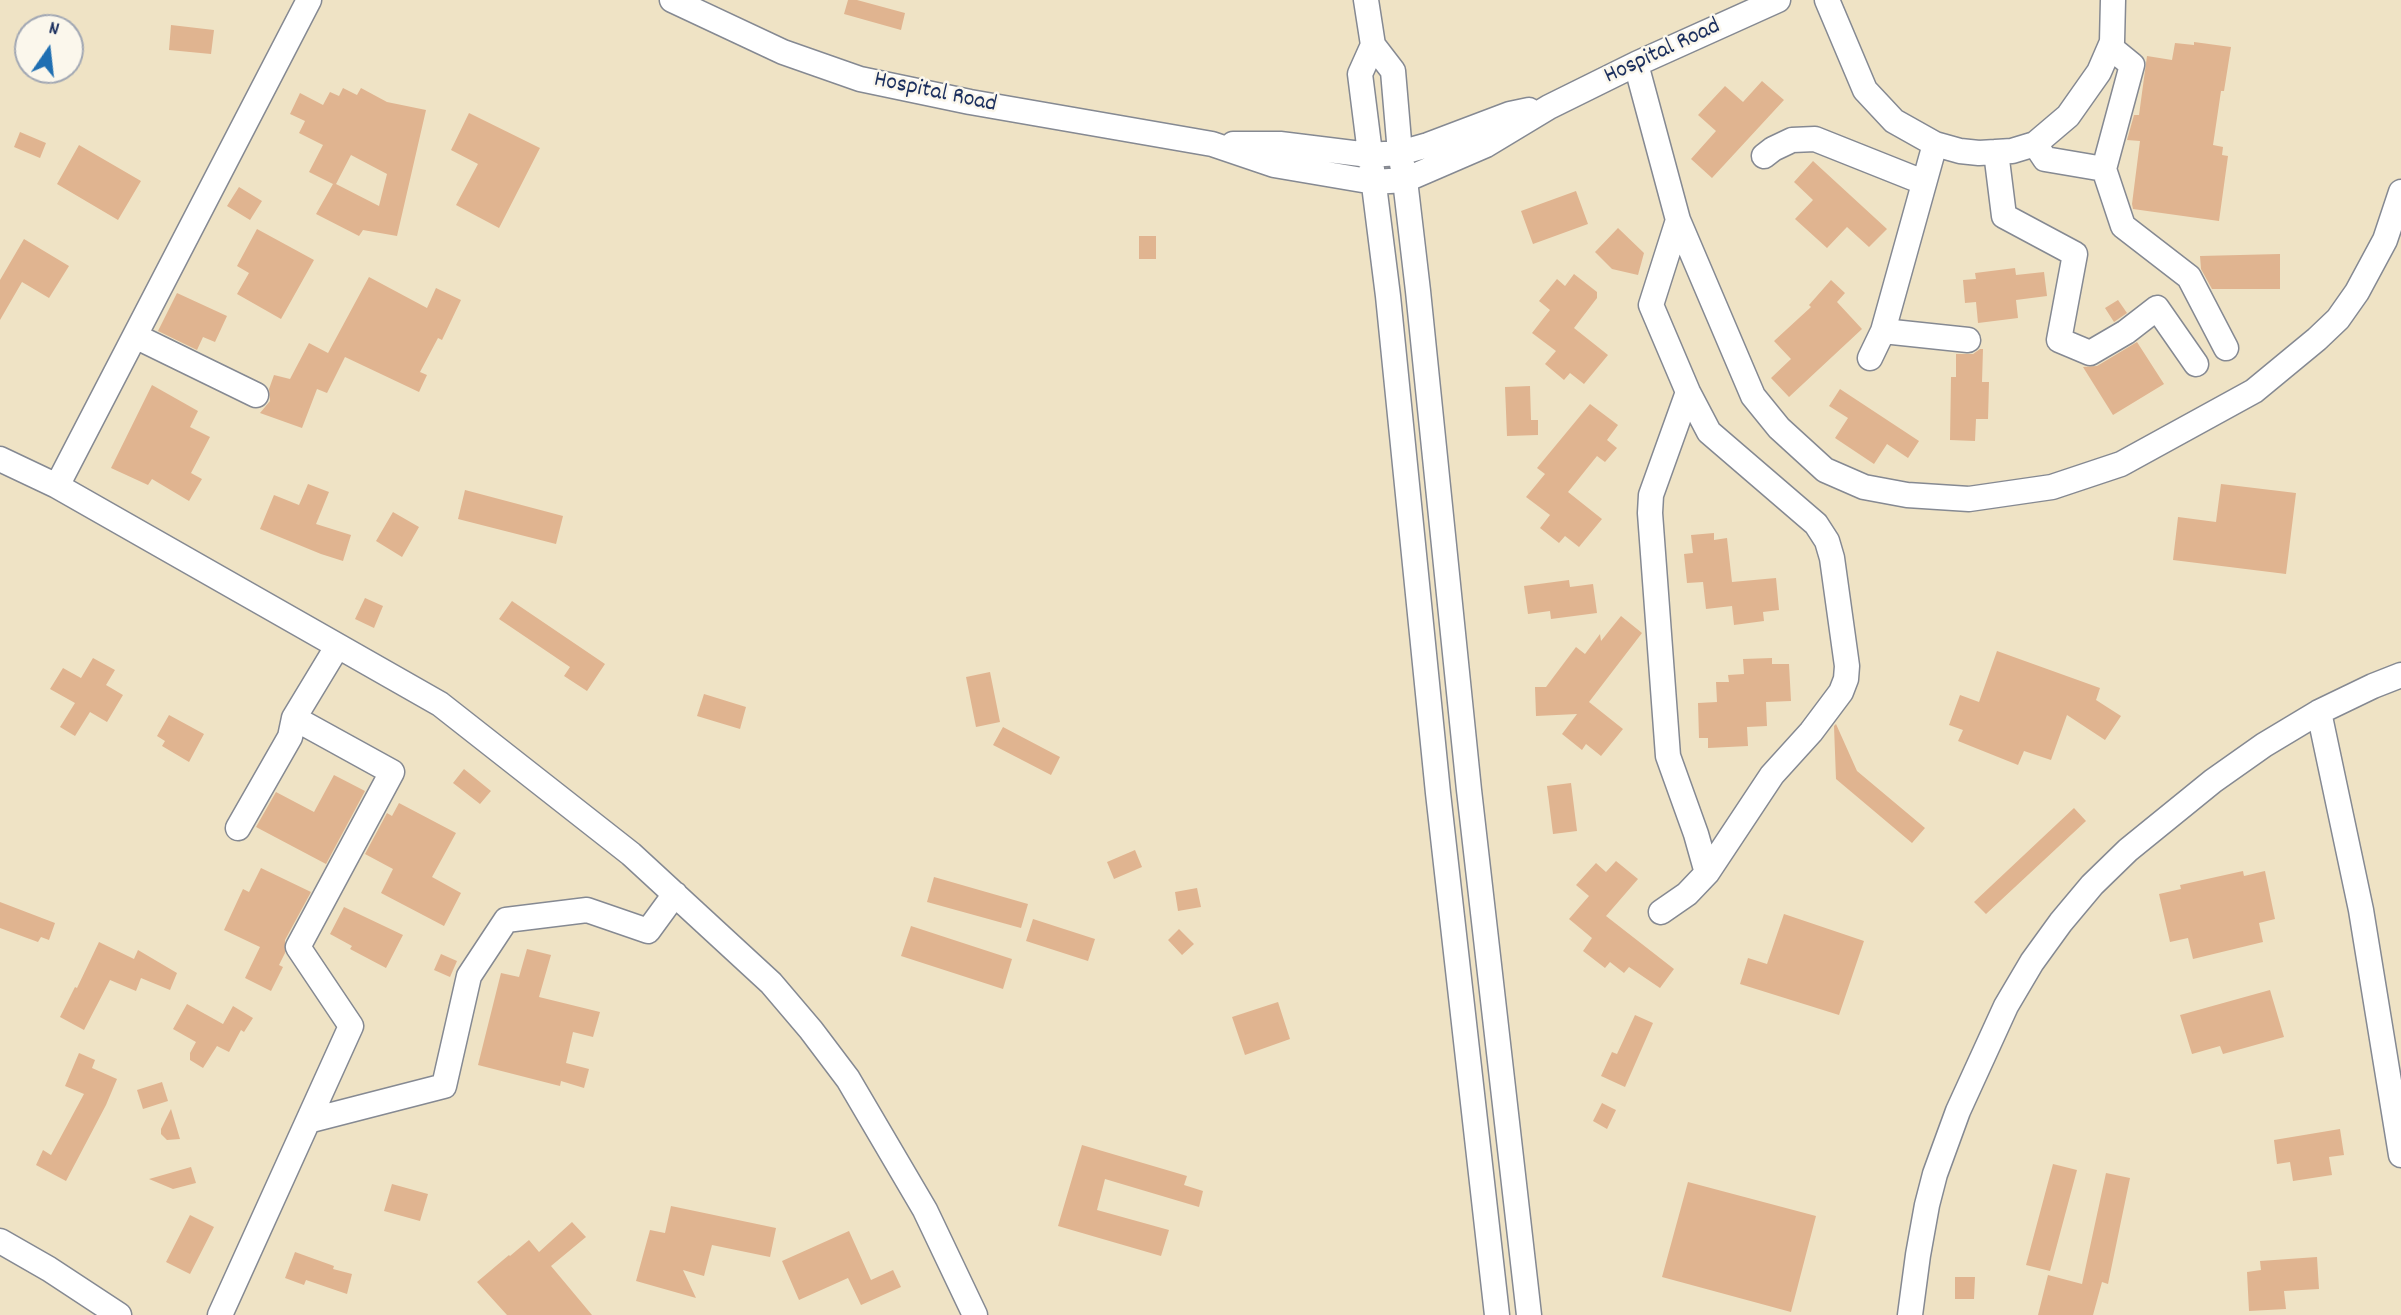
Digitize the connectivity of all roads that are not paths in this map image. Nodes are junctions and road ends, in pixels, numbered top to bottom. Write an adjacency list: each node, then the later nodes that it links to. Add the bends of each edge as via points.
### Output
1 (309, 0): 27 (street)
2 (672, 0): 13 (street, Hospital Road, via 783,52 860,79)
3 (1366, 0): 7 (street)
4 (1778, 0): 9 (street, Hospital Road)
5 (1827, 0): 11 (street, via 1865,90 1894,121)
6 (2113, 0): 8 (street)
7 (1373, 45): 15 (street, via 1393,71); 16 (street, via 1360,74)
8 (2110, 47): 12 (street, via 2099,72 2068,116); 18 (street, via 2132,65)
9 (1636, 64): 10 (street, Hospital Road); 23 (street)
10 (1549, 107): 15 (street, via 1510,114); 19 (street, via 1486,145)
11 (1935, 144): 14 (street, via 1960,151); 21 (street)
12 (2035, 144): 14 (street); 18 (street, via 2045,159)
13 (1212, 145): 16 (street, via 1280,144); 20 (street, via 1274,164)
14 (1996, 152): 31 (street, via 2004,216 2075,254 2059,340 2090,353 2157,308)
15 (1400, 153): 16 (street); 19 (street)
16 (1369, 155): 20 (street)
17 (1764, 156): 21 (street, via 1792,139 1815,139)
18 (2104, 169): 29 (street, via 2123,226 2189,277)
19 (1405, 180): 20 (street); 24 (street)
20 (1374, 182): 25 (street)
21 (1923, 182): 26 (street)
22 (2401, 192): 23 (street, via 2385,240 2338,319 2254,391 2121,464 2052,487 1969,499 1864,487 1825,470 1779,428 1752,396)
23 (1678, 220): 32 (street, via 1651,305)
24 (1418, 291): 25 (street); 40 (street)
25 (1388, 296): 41 (street)
26 (1883, 331): 28 (street); 30 (street)
27 (135, 336): 33 (street); 35 (street)
28 (1968, 340)
29 (2226, 348)
30 (1870, 358)
31 (2196, 364)
32 (1688, 392): 43 (street, via 1651,495 1650,513 1668,756); 43 (street, via 1709,432 1816,524 1827,541 1847,666 1841,692 1772,775)
33 (256, 395)
34 (0, 459): 35 (street)
35 (57, 486): 36 (street)
36 (337, 647): 39 (street); 44 (street, via 440,704 578,811)
37 (2401, 675): 38 (street)
38 (2319, 712): 47 (street, via 2361,910); 56 (street, via 2213,781 2128,850 2092,885 2032,962 1981,1056 1935,1174)
39 (294, 718): 42 (street, via 290,737); 46 (street, via 393,772 298,947 351,1026)
40 (1469, 790): 41 (street); 49 (street)
41 (1438, 793): 50 (street)
42 (238, 828)
43 (1707, 873): 45 (street)
44 (675, 894): 46 (street, via 648,930 587,910 506,920 469,976 444,1086); 53 (street, via 771,983 848,1079 925,1210)
45 (1661, 912)
46 (308, 1121): 52 (street)
47 (2401, 1155)
48 (0, 1241): 51 (street)
49 (1525, 1285): 50 (street); 55 (street)
50 (1494, 1289): 54 (street)
51 (119, 1315)
52 (220, 1315)
53 (975, 1315)
54 (1497, 1315)
55 (1529, 1315)
56 (1910, 1315)

